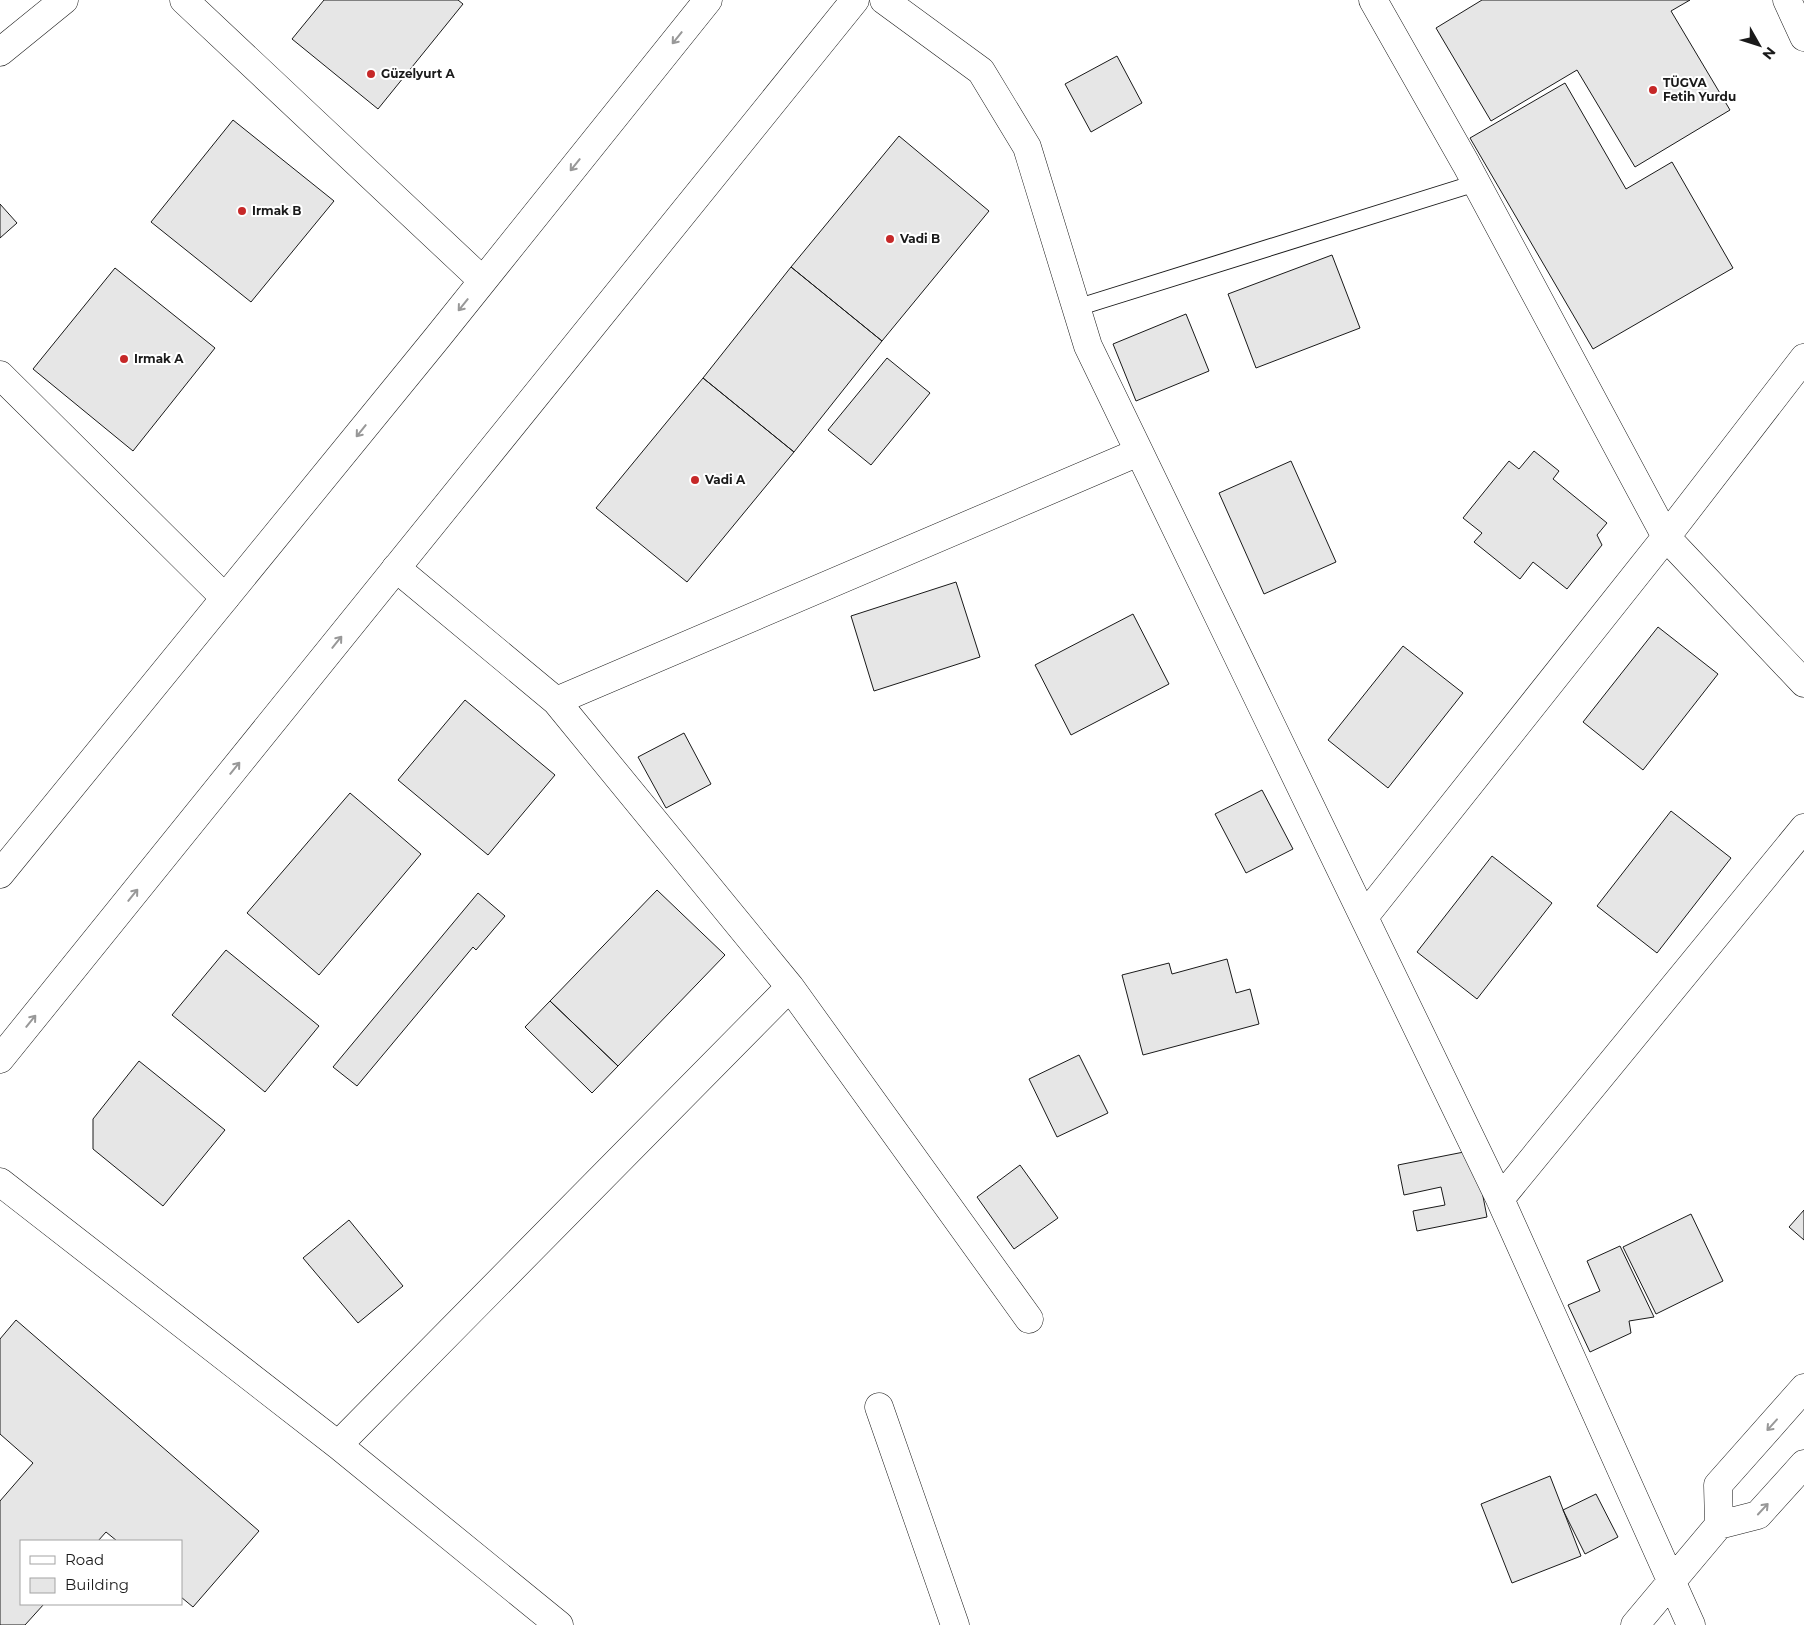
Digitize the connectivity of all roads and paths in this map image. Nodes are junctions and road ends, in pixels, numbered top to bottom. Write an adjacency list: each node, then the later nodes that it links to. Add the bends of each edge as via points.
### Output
1 (64, 0): 9 (street)
2 (184, 0): 11 (street)
3 (708, 0): 11 (street, one-way to 11)
4 (855, 0): 17 (street)
5 (884, 0): 12 (street, via 981,71 1027,147)
6 (1373, 0): 10 (street)
7 (1787, 0): 8 (street)
8 (1804, 37)
9 (0, 52)
10 (1476, 183): 12 (lane); 16 (street)
11 (482, 280): 18 (street, one-way to 18)
12 (1076, 308): 15 (street, via 1088,346)
13 (1804, 358): 16 (street)
14 (0, 375): 18 (street)
15 (1139, 452): 20 (street); 23 (street)
16 (1666, 537): 19 (street); 23 (street)
17 (396, 568): 20 (street); 25 (street, one-way to 17)
18 (226, 598): 22 (street)
19 (1804, 683)
20 (556, 701): 24 (street)
21 (1804, 828): 27 (street)
22 (0, 874)
23 (1364, 917): 27 (street)
24 (790, 987): 28 (street); 31 (street)
25 (0, 1059)
26 (0, 1182): 31 (street)
27 (1500, 1199): 34 (street)
28 (1029, 1319)
29 (1804, 1388): 33 (street, one-way to 33, via 1718,1485)
30 (879, 1408): 36 (street)
31 (338, 1445): 35 (street)
32 (1804, 1464): 33 (street, one-way to 32, via 1758,1515)
33 (1718, 1525): 34 (street)
34 (1671, 1583): 37 (street); 38 (street)
35 (559, 1625)
36 (955, 1625)
37 (1635, 1625)
38 (1691, 1625)

